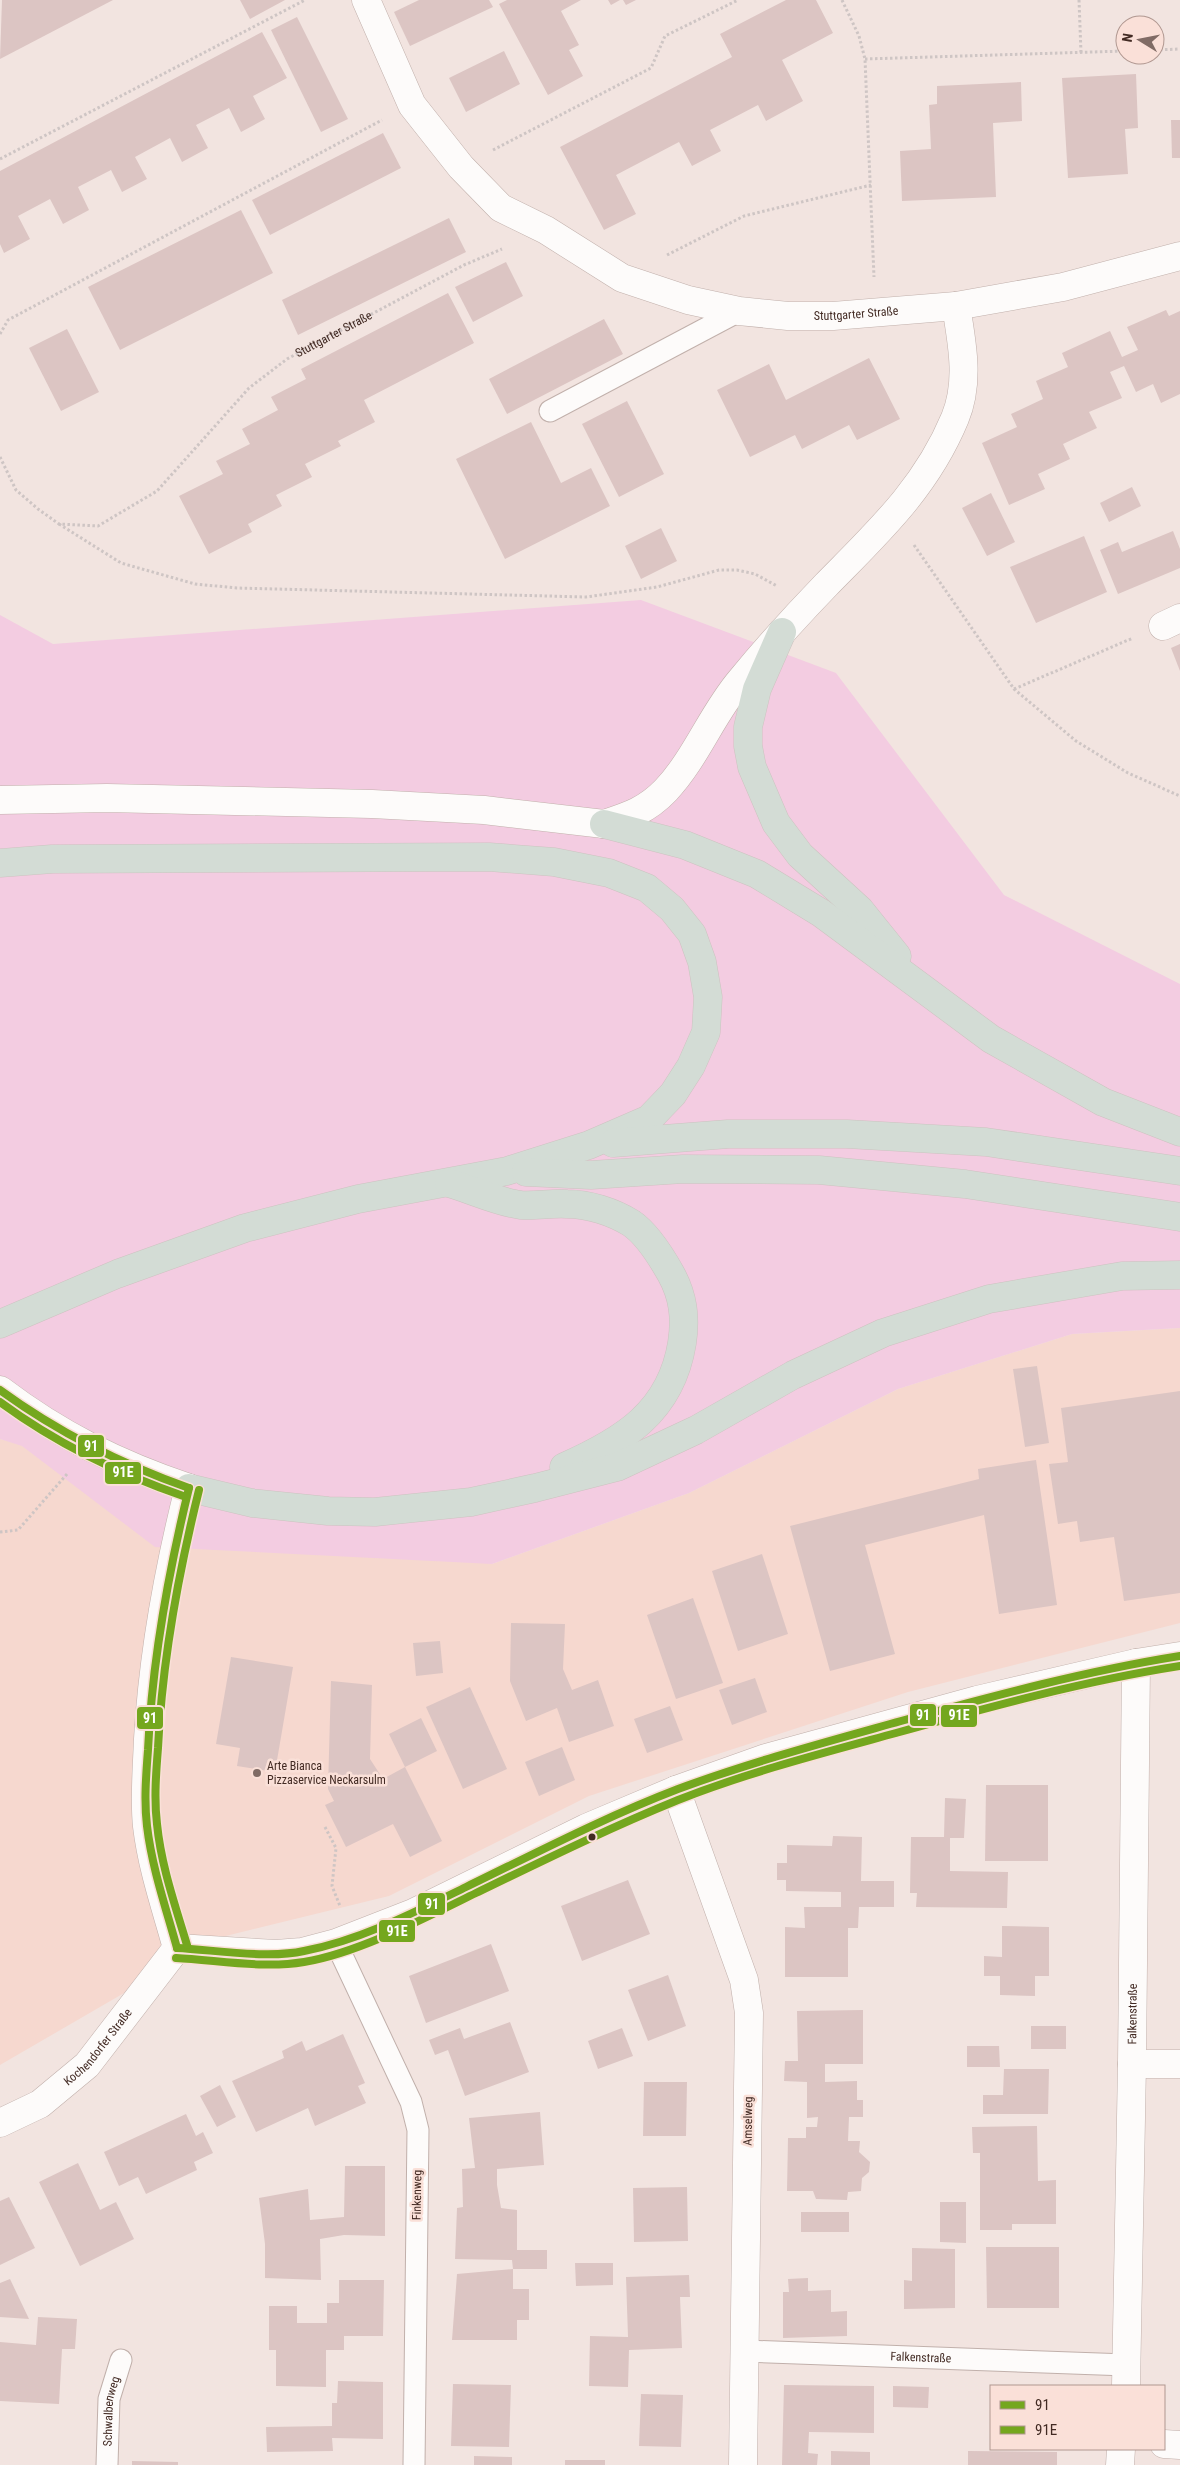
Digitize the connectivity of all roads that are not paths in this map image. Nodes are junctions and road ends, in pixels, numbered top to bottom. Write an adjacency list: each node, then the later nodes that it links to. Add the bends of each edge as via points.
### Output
1 (366, 0): 4 (street, Stuttgarter Straße, via 412,105 460,167 501,208 546,230 622,278 688,300)
2 (1180, 256): 3 (street, Stuttgarter Straße, via 1063,287)
3 (956, 306): 4 (street, Stuttgarter Straße, via 788,316); 6 (street, via 963,354 963,387 956,416 938,454 894,516)
4 (739, 312): 5 (lane)
5 (550, 411)
6 (782, 632): 8 (street, via 718,710 698,746 667,789 637,814); 10 (highway, via 757,689 748,727 752,768 776,823 800,855 860,910)
7 (0, 800): 8 (street, via 106,798 372,804 484,810)
8 (604, 824): 10 (highway, via 685,845 757,874 821,912)
9 (0, 863): 12 (highway, via 62,859 489,857 554,862 609,873 646,888 672,909 692,934 702,962 708,997 706,1032 691,1066 673,1094 649,1119)
10 (917, 983): 11 (highway, via 991,1039 1103,1102)
11 (1180, 1132)
12 (589, 1145): 13 (highway); 14 (highway, via 728,1134 847,1134 986,1142)
13 (507, 1171): 15 (highway); 16 (highway, via 591,1175 683,1169 819,1170 965,1184)
14 (1180, 1171)
15 (444, 1181): 18 (highway, via 245,1228 118,1274); 21 (highway, via 521,1205 568,1204 601,1209 633,1224 660,1255 681,1292 685,1324 679,1361 666,1392 639,1424 603,1449 533,1481)
16 (1180, 1218)
17 (1180, 1275): 21 (highway, via 1122,1276 990,1298 882,1333 793,1375 696,1430 617,1467)
18 (0, 1324)
19 (0, 1390): 20 (street, via 85,1445 135,1469)
20 (189, 1488): 21 (highway, via 252,1503 328,1511 375,1512); 26 (street, via 169,1569 157,1643 146,1774 147,1825 153,1864)
21 (471, 1502)
22 (1180, 1656): 23 (street)
23 (1136, 1662): 24 (street, via 977,1700 766,1758); 27 (street, Falkenstraße)
24 (676, 1790): 25 (street, via 542,1848 414,1913); 30 (street, Amselweg, via 744,1980 749,2013)
25 (344, 1940): 26 (street, via 302,1952 276,1954); 37 (lane, Finkenweg, via 411,2102 418,2130)
26 (177, 1948): 29 (street, Kochendorfer Straße, via 87,2065 40,2104)
27 (1132, 2064): 28 (street); 32 (street, Falkenstraße)
28 (1180, 2064)
29 (0, 2123)
30 (745, 2351): 32 (lane, Falkenstraße); 38 (street, Amselweg)
31 (121, 2360): 36 (lane, Schwalbenweg, via 109,2399)
32 (1126, 2376)
33 (1165, 2444): 34 (street)
34 (1180, 2445)
35 (1121, 2450): 39 (street)
36 (107, 2465)
37 (414, 2465)
38 (743, 2465)
39 (1120, 2465)

